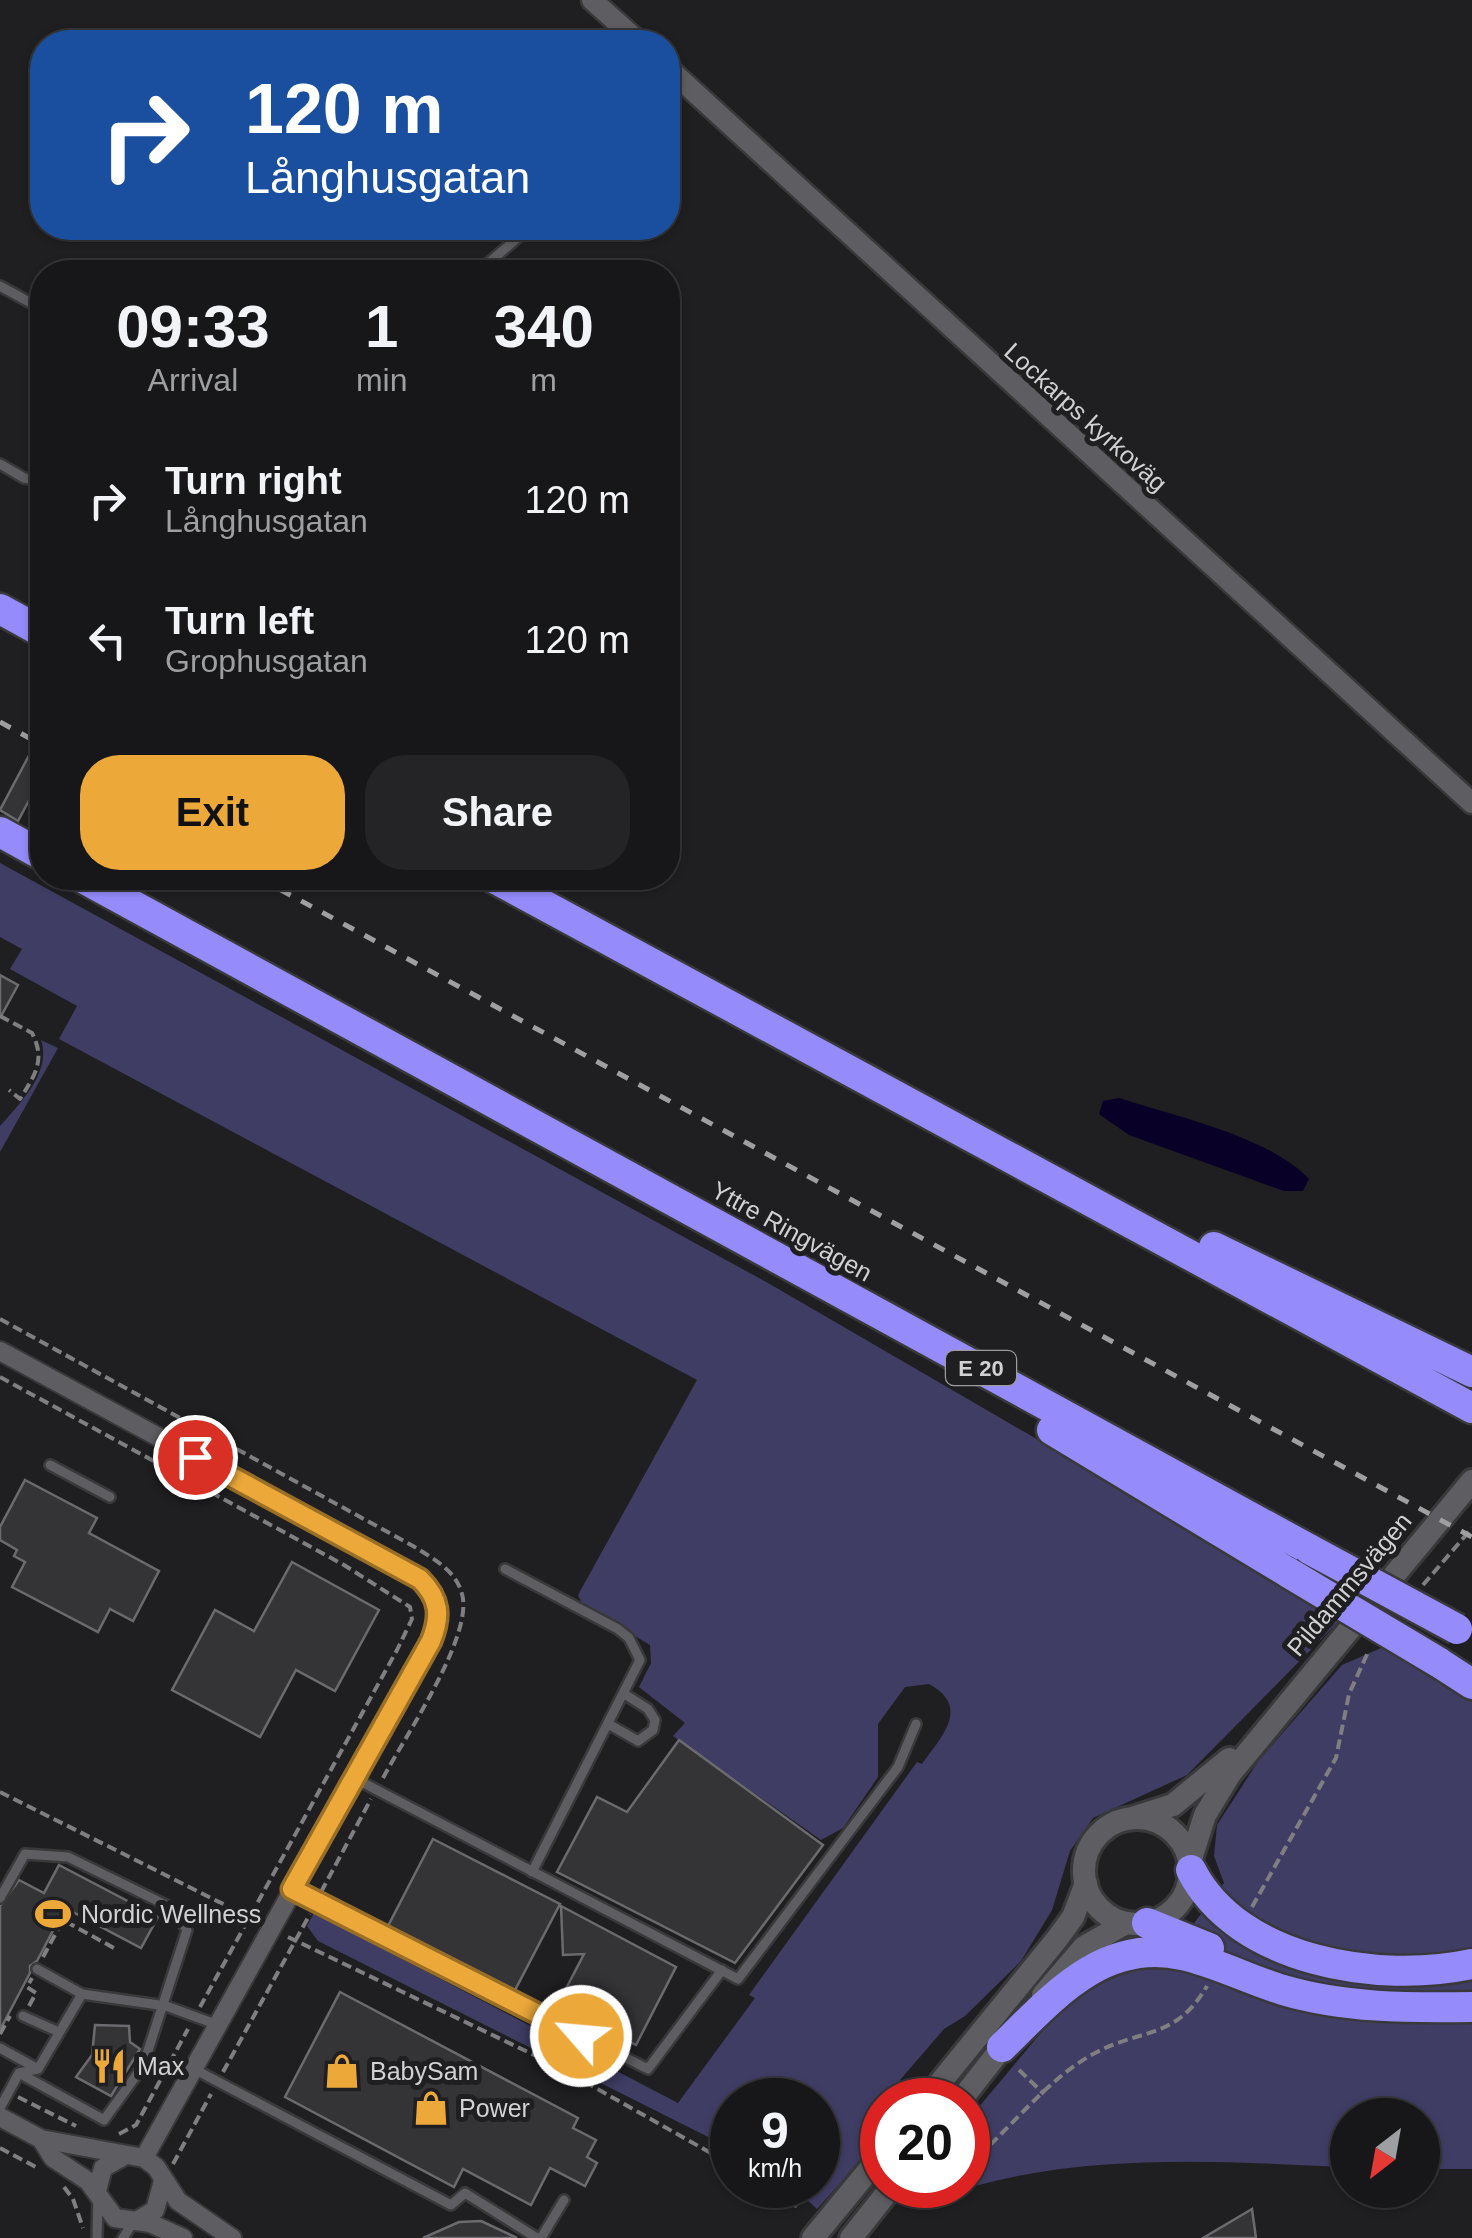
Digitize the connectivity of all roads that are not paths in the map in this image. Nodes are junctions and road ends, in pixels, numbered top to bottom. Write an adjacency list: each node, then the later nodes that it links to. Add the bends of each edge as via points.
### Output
1 (592, 0): 2 (street)
2 (626, 30)
3 (680, 87): 12 (street, Lockarps kyrkoväg)
4 (515, 240): 5 (lane)
5 (492, 260)
6 (0, 286): 7 (lane)
7 (30, 302)
8 (0, 464): 9 (lane)
9 (30, 479)
10 (0, 609): 11 (highway)
11 (30, 625)
12 (1472, 803)
13 (0, 832): 14 (highway)
14 (30, 848)
15 (105, 890): 18 (highway, Yttre Ringvägen / E 20)
16 (516, 890): 17 (highway)
17 (904, 1101): 20 (highway); 21 (highway)
18 (652, 1188): 26 (highway, Yttre Ringvägen / E 20, bridge); 27 (highway, bridge)
19 (0, 1351): 32 (street, via 420,1579 437,1602 431,1641)
20 (1466, 1369)
21 (1472, 1408)
22 (50, 1465): 24 (lane)
23 (1472, 1482): 29 (main road, Pildammsvägen)
24 (110, 1498)
25 (505, 1569): 28 (lane, via 629,1638 640,1660)
26 (1464, 1633)
27 (1472, 1684)
28 (626, 1695): 31 (lane); 31 (lane, via 648,1709 653,1730 638,1741)
29 (1268, 1722): 33 (main road, Pildammsvägen, via 1197,1790); 34 (main road, Pildammsvägen, via 1206,1815)
30 (916, 1724): 42 (lane, via 898,1767 738,1978)
31 (610, 1725): 35 (lane)
32 (354, 1778): 35 (lane); 37 (street)
33 (1132, 1818): 34 (main road, via 1170,1829); 36 (main road, Pildammsvägen, via 1100,1833 1090,1848)
34 (1190, 1866): 39 (main road, Pildammsvägen, via 1178,1904); 40 (highway, via 1205,1895 1235,1924 1313,1958 1420,1971)
35 (532, 1872): 42 (lane)
36 (1086, 1883): 39 (main road, via 1100,1908); 55 (main road, Pildammsvägen, via 1057,1939)
37 (292, 1889): 42 (lane, via 648,2069); 48 (street)
38 (0, 1898): 45 (lane, via 25,1854 68,1857 172,1908 187,1930)
39 (1136, 1923): 44 (highway); 51 (main road, Pildammsvägen, via 1084,1947)
40 (1472, 1964)
41 (37, 1969): 43 (lane)
42 (722, 1970)
43 (82, 1994): 45 (lane); 49 (lane)
44 (1346, 2002): 46 (highway); 51 (highway, via 1153,1950 1091,1968 1062,1987)
45 (166, 2006): 48 (lane); 54 (lane, via 143,2066 104,2120)
46 (1472, 2007)
47 (23, 2016): 49 (lane)
48 (218, 2025): 53 (street)
49 (59, 2032): 52 (lane)
50 (0, 2048): 52 (lane)
51 (1011, 2059): 56 (main road, Pildammsvägen)
52 (38, 2069): 54 (lane)
53 (194, 2069): 60 (street); 71 (lane, via 451,2205 465,2194)
54 (18, 2074): 57 (lane)
55 (944, 2078)
56 (988, 2078)
57 (0, 2108)
58 (0, 2118): 59 (street)
59 (41, 2139): 60 (street); 63 (street)
60 (135, 2157): 61 (street, via 156,2168); 63 (street, via 103,2168)
61 (163, 2181): 66 (street, via 155,2210); 70 (street, via 192,2213)
62 (860, 2181): 72 (main road)
63 (97, 2193): 66 (street, via 107,2212); 67 (lane)
64 (564, 2200): 71 (lane)
65 (884, 2208): 73 (main road)
66 (136, 2221): 68 (lane); 69 (street)
67 (97, 2238)
68 (123, 2238)
69 (183, 2238)
70 (232, 2238)
71 (539, 2238)
72 (814, 2238)
73 (851, 2238)

